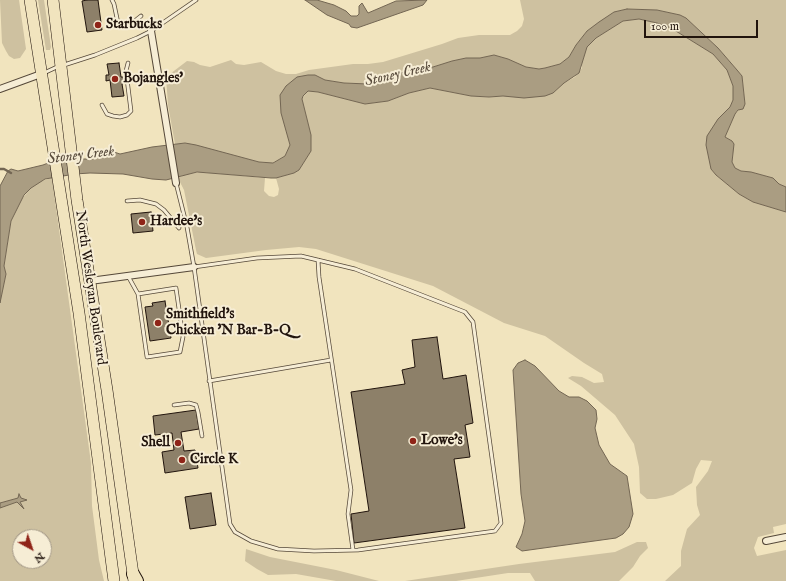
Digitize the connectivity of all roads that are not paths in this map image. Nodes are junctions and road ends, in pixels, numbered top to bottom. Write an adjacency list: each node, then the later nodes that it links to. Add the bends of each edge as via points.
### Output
1 (30, 0): 9 (highway, North Wesleyan Boulevard)
2 (53, 0): 8 (highway, North Wesleyan Boulevard)
3 (112, 0): 5 (lane, via 118,23 124,27)
4 (196, 0): 6 (lane)
5 (141, 16)
6 (151, 31): 8 (lane, via 100,53); 12 (street)
7 (128, 63): 11 (lane, via 126,71 131,111 127,115 113,116 107,114)
8 (61, 65): 9 (lane); 18 (highway, North Wesleyan Boulevard, via 69,142)
9 (41, 74): 10 (street); 23 (highway, North Wesleyan Boulevard)
10 (0, 89)
11 (102, 105)
12 (176, 183): 16 (lane)
13 (127, 201): 14 (lane, via 140,200 156,204)
14 (179, 228)
15 (318, 260): 16 (lane, via 301,256 257,258); 20 (lane); 28 (lane, via 355,269 465,312 473,322 501,523 495,531)
16 (194, 267): 17 (street); 21 (lane)
17 (128, 276): 18 (street); 19 (lane)
18 (90, 280): 22 (highway, North Wesleyan Boulevard)
19 (138, 294): 19 (lane, via 147,357 180,352 183,337 176,288)
20 (332, 360): 21 (lane); 28 (lane, via 351,490 348,514)
21 (209, 381): 28 (lane, via 230,524 235,532 251,541 278,549)
22 (108, 390): 23 (highway); 29 (highway, North Wesleyan Boulevard)
23 (90, 392): 30 (highway, North Wesleyan Boulevard)
24 (174, 405): 25 (lane, via 196,405)
25 (202, 436)
26 (786, 537): 27 (street)
27 (766, 541)
28 (353, 550)
29 (135, 579)
30 (114, 581)

